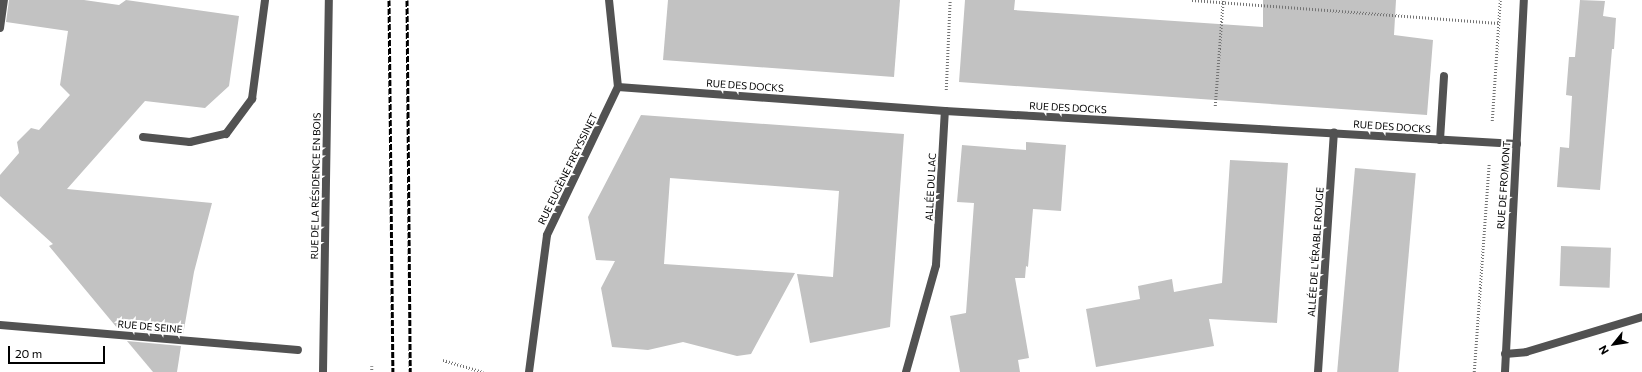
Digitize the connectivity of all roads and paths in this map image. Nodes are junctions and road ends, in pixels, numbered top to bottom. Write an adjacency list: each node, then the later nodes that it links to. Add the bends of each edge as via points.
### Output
1 (4, 0): 11 (street)
2 (265, 0): 17 (street, via 252,99 226,134 190,142)
3 (329, 0): 27 (street, RUE DE LA RÉSIDENCE EN BOIS)
4 (609, 0): 13 (street)
5 (950, 0): 14 (path)
6 (1192, 0): 9 (path)
7 (1500, 0): 10 (path)
8 (1524, 0): 20 (street, RUE DE FROMONT)
9 (1223, 1): 10 (path); 15 (path)
10 (1498, 23): 19 (path)
11 (0, 28)
12 (1444, 76): 18 (street)
13 (618, 87): 14 (street, RUE DES DOCKS); 30 (street, RUE EUGÈNE FREYSSINET, via 547,235)
14 (945, 110): 15 (street, RUE DES DOCKS); 31 (street, ALLÉE DU LAC, via 936,265)
15 (1213, 126): 16 (street, RUE DES DOCKS)
16 (1334, 133): 18 (street, RUE DES DOCKS); 32 (street, ALLÉE DE L'ÉRABLE ROUGE)
17 (143, 137)
18 (1440, 140): 19 (street, RUE DES DOCKS)
19 (1490, 143): 20 (street, RUE DES DOCKS); 33 (path)
20 (1517, 144): 24 (street, RUE DE FROMONT)
21 (1642, 317): 24 (street, via 1526,352)
22 (0, 325): 23 (street, RUE DE SEINE)
23 (298, 350)
24 (1505, 354): 34 (street, RUE DE FROMONT)
25 (443, 360): 29 (path)
26 (372, 366): 28 (path)
27 (323, 372)
28 (372, 372)
29 (483, 372)
30 (529, 372)
31 (906, 372)
32 (1318, 372)
33 (1474, 372)
34 (1504, 372)

